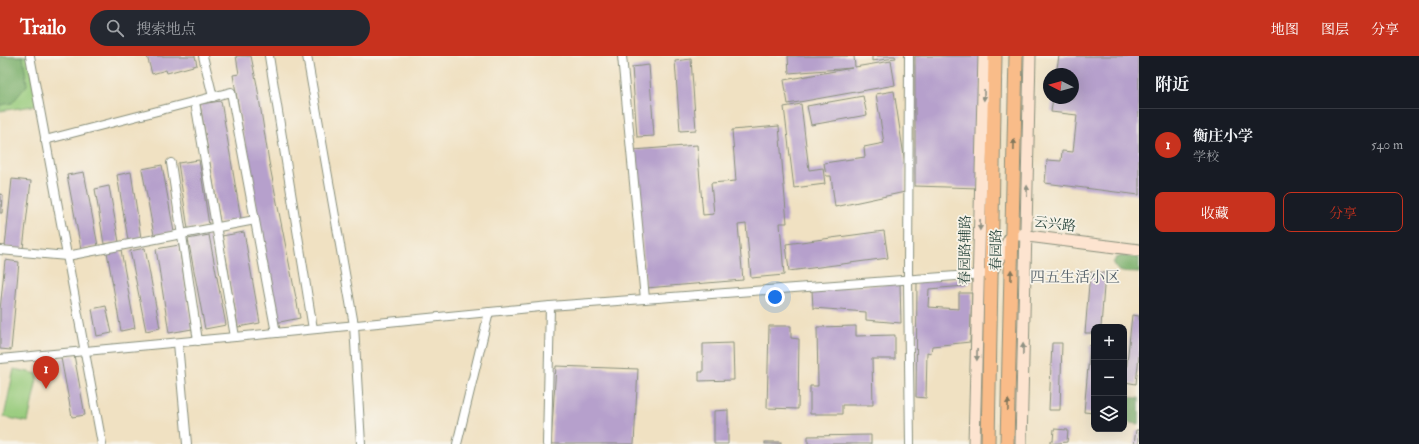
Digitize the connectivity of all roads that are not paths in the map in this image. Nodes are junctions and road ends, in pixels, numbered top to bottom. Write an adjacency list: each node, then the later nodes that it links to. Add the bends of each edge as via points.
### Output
1 (30, 56): 13 (street)
2 (203, 56): 11 (street)
3 (269, 56): 29 (street)
4 (307, 56): 28 (street)
5 (622, 56): 25 (street)
6 (909, 56): 24 (street)
7 (984, 56): 23 (street, 春园路辅路, one-way to 23)
8 (995, 56): 23 (main road, 春园路)
9 (1016, 56): 18 (main road, 春园路, one-way to 9)
10 (1030, 56): 19 (street, one-way to 10)
11 (213, 97): 12 (street); 15 (street, via 231,92)
12 (195, 102): 13 (street); 16 (street)
13 (45, 140): 22 (street)
14 (171, 163): 17 (street)
15 (255, 220): 16 (street); 30 (street)
16 (216, 227): 17 (street); 31 (street)
17 (181, 234): 22 (street); 32 (street)
18 (1012, 234): 19 (street, 云兴路); 23 (street); 44 (main road, 春园路, one-way to 18)
19 (1026, 236): 21 (street, 云兴路); 45 (street, one-way to 19)
20 (0, 250): 22 (street)
21 (1139, 250)
22 (67, 256): 34 (street)
23 (985, 273): 24 (street); 42 (street, 春园路辅路, one-way to 42); 43 (main road, 春园路)
24 (908, 279): 25 (street); 41 (street)
25 (645, 299): 26 (street)
26 (550, 306): 27 (street); 40 (street)
27 (489, 312): 28 (street); 39 (street)
28 (354, 325): 29 (street); 38 (street)
29 (313, 330): 30 (street)
30 (276, 333): 31 (street)
31 (235, 337): 32 (street)
32 (198, 341): 33 (street)
33 (178, 343): 34 (street); 37 (street)
34 (85, 351): 35 (street); 36 (street)
35 (0, 359)
36 (102, 444)
37 (188, 444)
38 (361, 444)
39 (457, 444)
40 (547, 444)
41 (910, 444)
42 (974, 444)
43 (988, 444)
44 (1007, 444)
45 (1021, 444)

